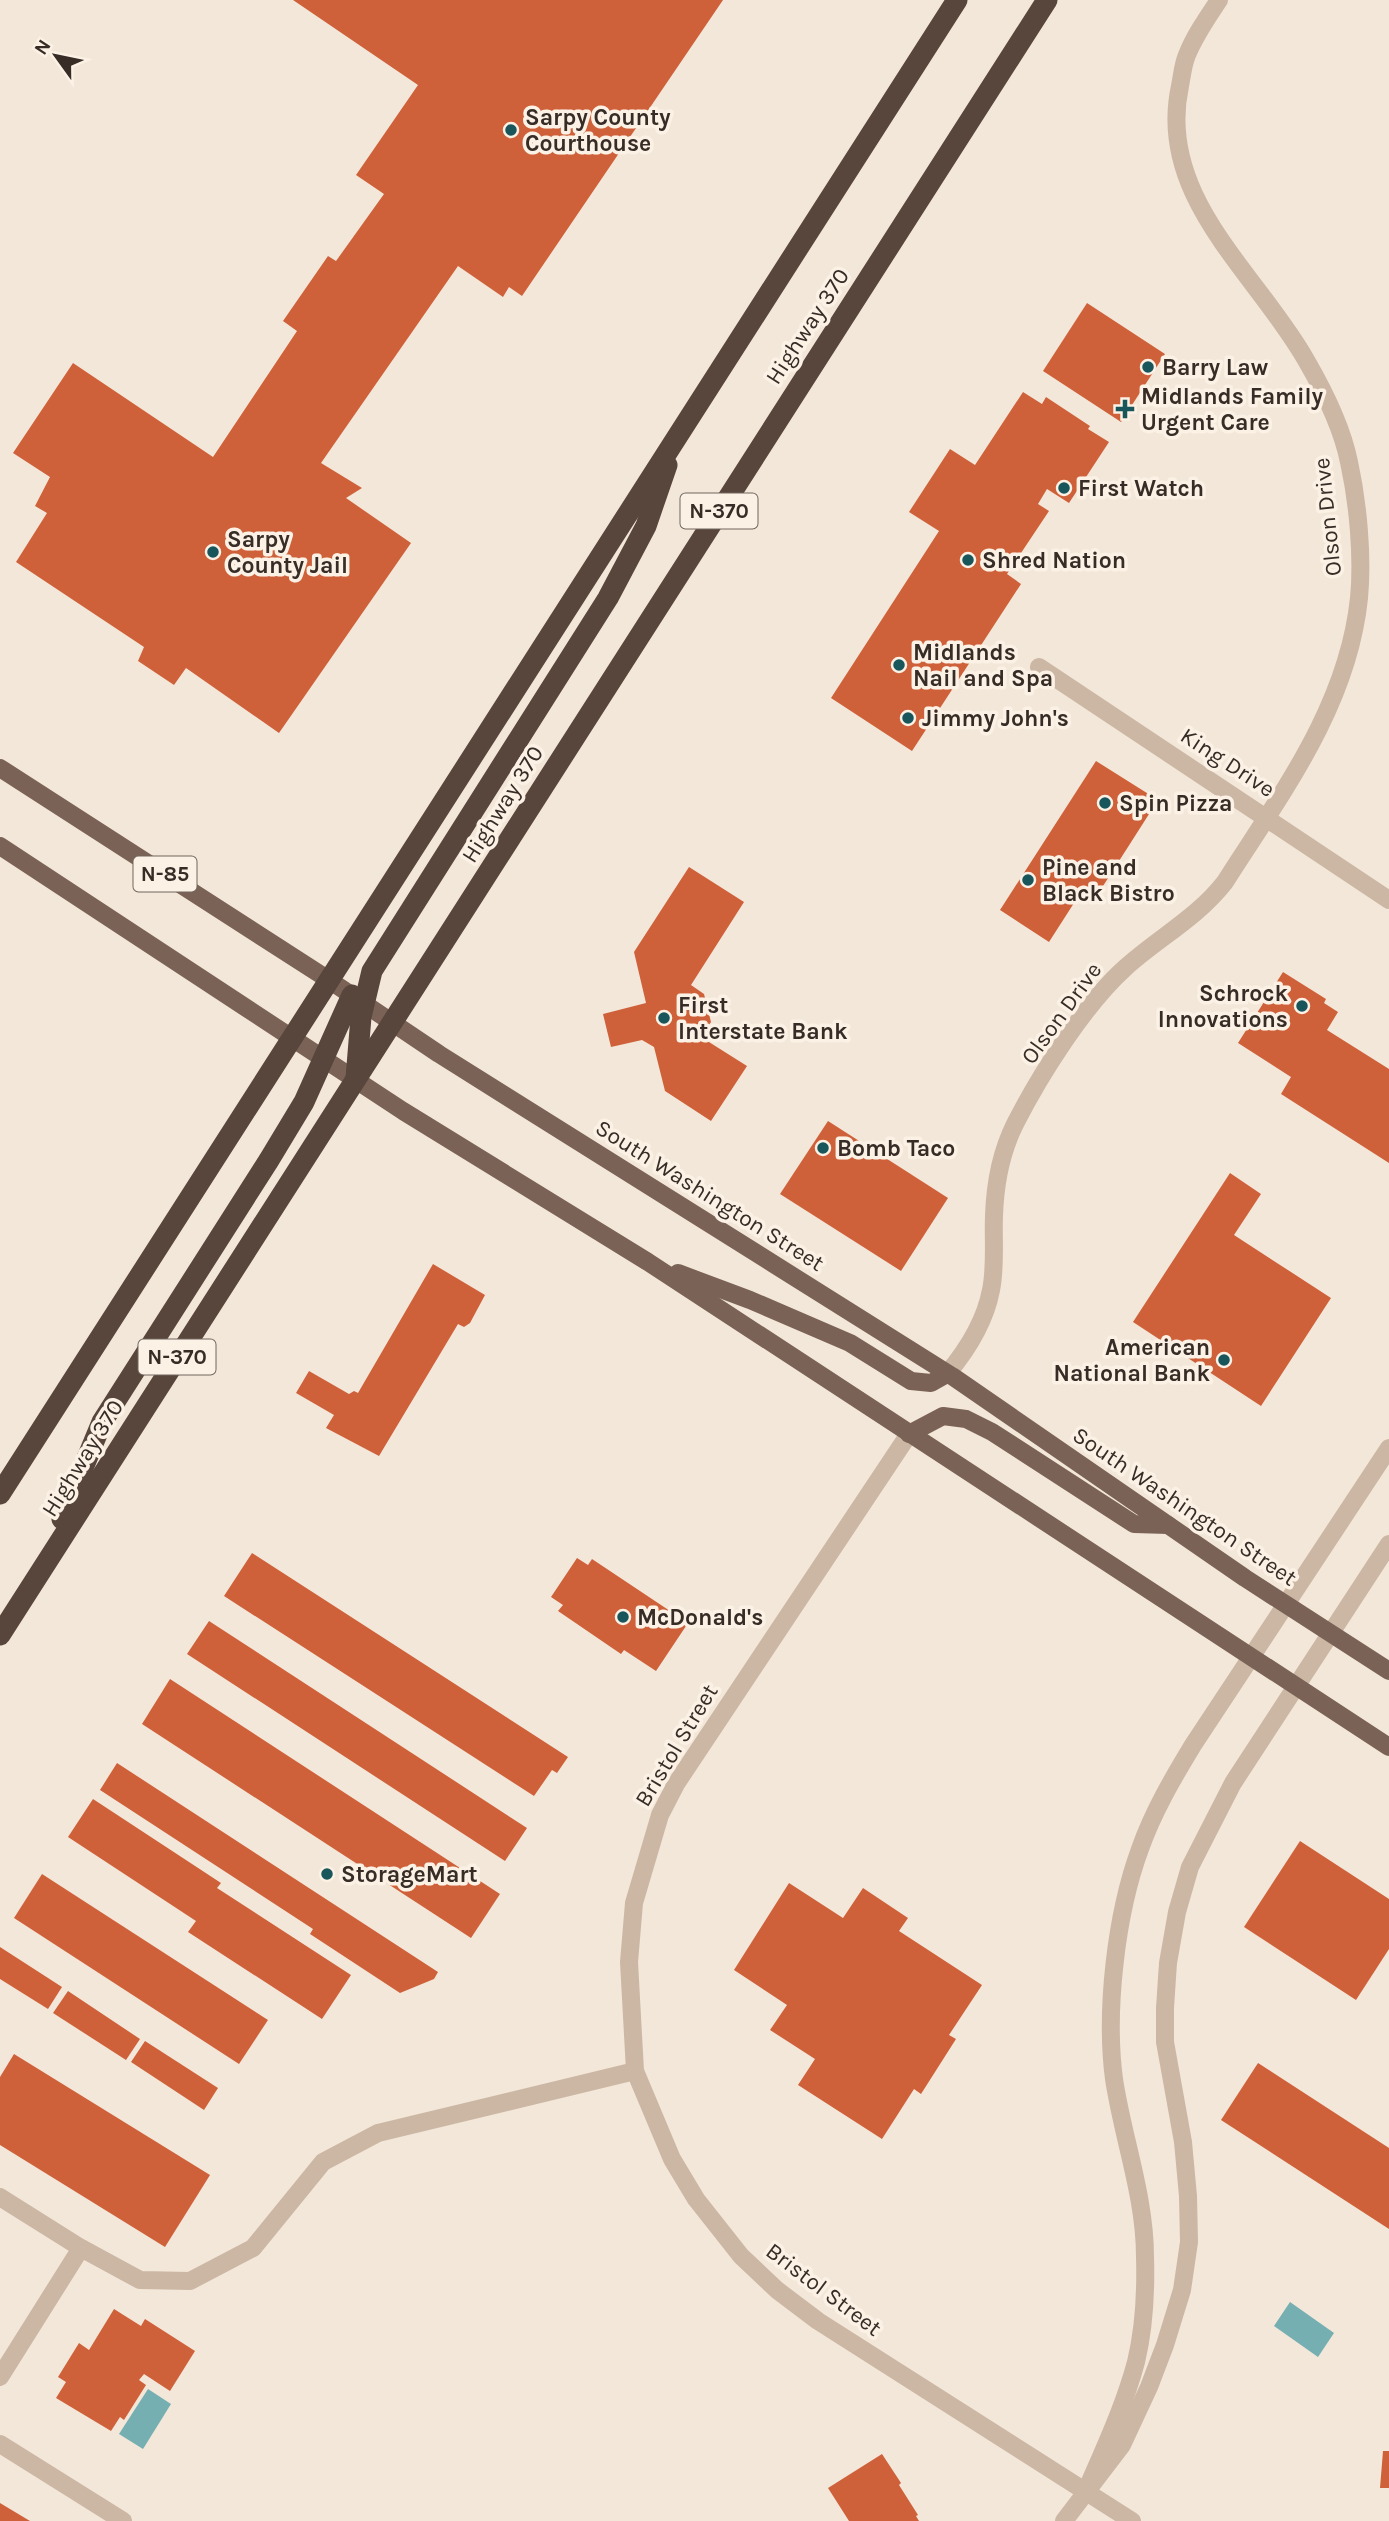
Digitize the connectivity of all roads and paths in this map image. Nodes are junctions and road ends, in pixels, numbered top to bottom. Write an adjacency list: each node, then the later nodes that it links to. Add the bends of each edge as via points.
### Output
1 (957, 0): 4 (highway, N-370)
2 (1047, 0): 12 (highway, Highway 370 / N-370)
3 (1219, 0): 7 (street, Olson Drive, via 1186,57 1177,99 1179,155 1208,219 1282,321 1324,394 1349,461 1361,553 1353,633 1336,692 1317,736)
4 (677, 435): 10 (highway, N-370); 11 (highway, via 646,526 608,598)
5 (1039, 667): 7 (street, King Drive)
6 (0, 768): 10 (main road, South Washington Street / N-85)
7 (1266, 817): 9 (street, King Drive); 17 (street, Olson Drive, via 1210,901 1127,965 1101,993 1015,1124 999,1168 991,1290 975,1335)
8 (0, 846): 13 (main road)
9 (1389, 900)
10 (329, 980): 11 (main road, South Washington Street / N-85); 13 (highway, N-370)
11 (358, 1000): 12 (main road, South Washington Street / N-85); 14 (highway); 15 (highway)
12 (393, 1023): 15 (highway, Highway 370 / N-370); 17 (main road, South Washington Street)
13 (293, 1037): 14 (main road); 20 (highway, N-370)
14 (323, 1058): 15 (main road); 23 (highway, via 304,1102 269,1160 102,1422)
15 (356, 1080): 16 (main road); 23 (highway, Highway 370 / N-370)
16 (648, 1262): 17 (main road, via 850,1343 911,1381 931,1383); 18 (main road)
17 (947, 1374): 21 (main road, South Washington Street)
18 (909, 1434): 21 (main road, via 943,1416 966,1419 1134,1524); 27 (main road); 31 (street, Bristol Street, via 699,1747 660,1815 634,1903 629,1962)
19 (1389, 1448): 24 (street)
20 (0, 1494)
21 (1168, 1525): 24 (main road, South Washington Street)
22 (1389, 1544): 25 (street)
23 (40, 1573): 26 (highway, Highway 370 / N-370)
24 (1286, 1604): 25 (main road, South Washington Street); 27 (street)
25 (1331, 1633): 28 (main road, South Washington Street); 29 (street)
26 (0, 1635)
27 (1252, 1657): 29 (main road); 36 (street, via 1171,1782 1139,1850 1125,1900 1110,2022 1124,2138 1140,2199 1143,2306 1132,2373)
28 (1389, 1671)
29 (1295, 1686): 30 (main road); 36 (street, via 1209,1828 1190,1867 1177,1913 1168,1963 1165,2042 1188,2196 1189,2242 1182,2290 1148,2390 1122,2445)
30 (1389, 1747)
31 (635, 2071): 33 (street, via 378,2133 323,2162 253,2248 190,2281 140,2280); 36 (street, Bristol Street, via 671,2159 696,2199 768,2282 818,2321)
32 (0, 2197): 33 (street)
33 (81, 2248): 34 (street)
34 (0, 2377)
35 (0, 2444): 37 (street)
36 (1086, 2491): 38 (street); 39 (street, Bristol Street)
37 (123, 2521)
38 (1064, 2521)
39 (1132, 2521)

